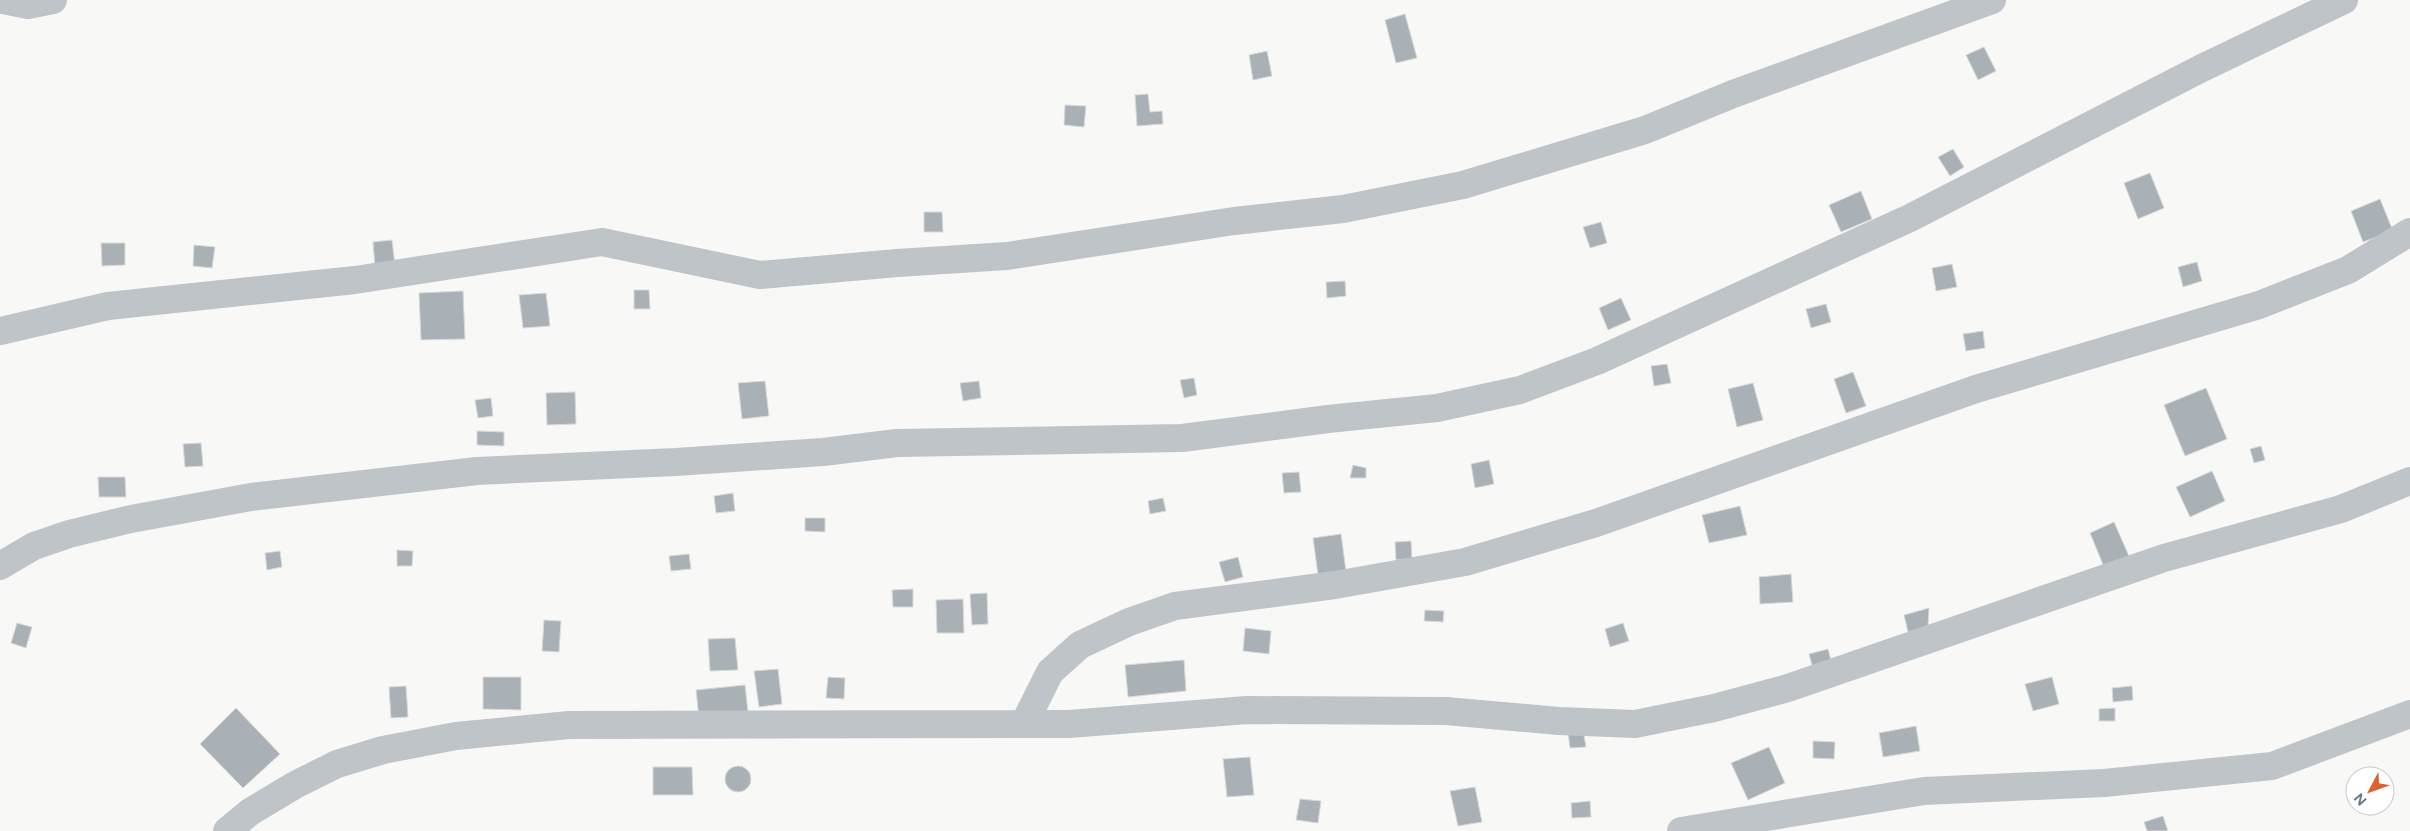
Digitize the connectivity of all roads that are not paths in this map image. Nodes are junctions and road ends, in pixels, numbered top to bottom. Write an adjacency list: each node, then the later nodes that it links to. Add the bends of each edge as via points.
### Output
1 (3, 0): 2 (street, via 28,5)
2 (53, 0)
3 (1992, 0): 6 (street, via 1733,94 1645,130 1463,185 1343,209 1234,221 1007,256 760,275 602,242 355,280 108,306)
4 (2344, 0): 8 (street, via 2202,68 1910,218 1606,357 1520,390 1437,408 1182,438 897,443 686,462 477,471 251,497 69,534 34,546)
5 (2410, 232): 10 (street, via 2348,270 2259,304 1976,389 1596,523 1465,562 1335,586 1175,606 1129,622 1080,645 1050,672)
6 (0, 331)
7 (2410, 481): 10 (street, via 2341,509 2164,558 1830,675 1714,708 1635,724 1446,711 1247,710 1068,724)
8 (0, 566)
9 (2410, 714): 12 (street, via 2272,766 2104,783 1924,791)
10 (1024, 724): 11 (street, via 569,725 456,736 383,750 337,764 294,785 250,812)
11 (227, 831)
12 (1680, 831)

